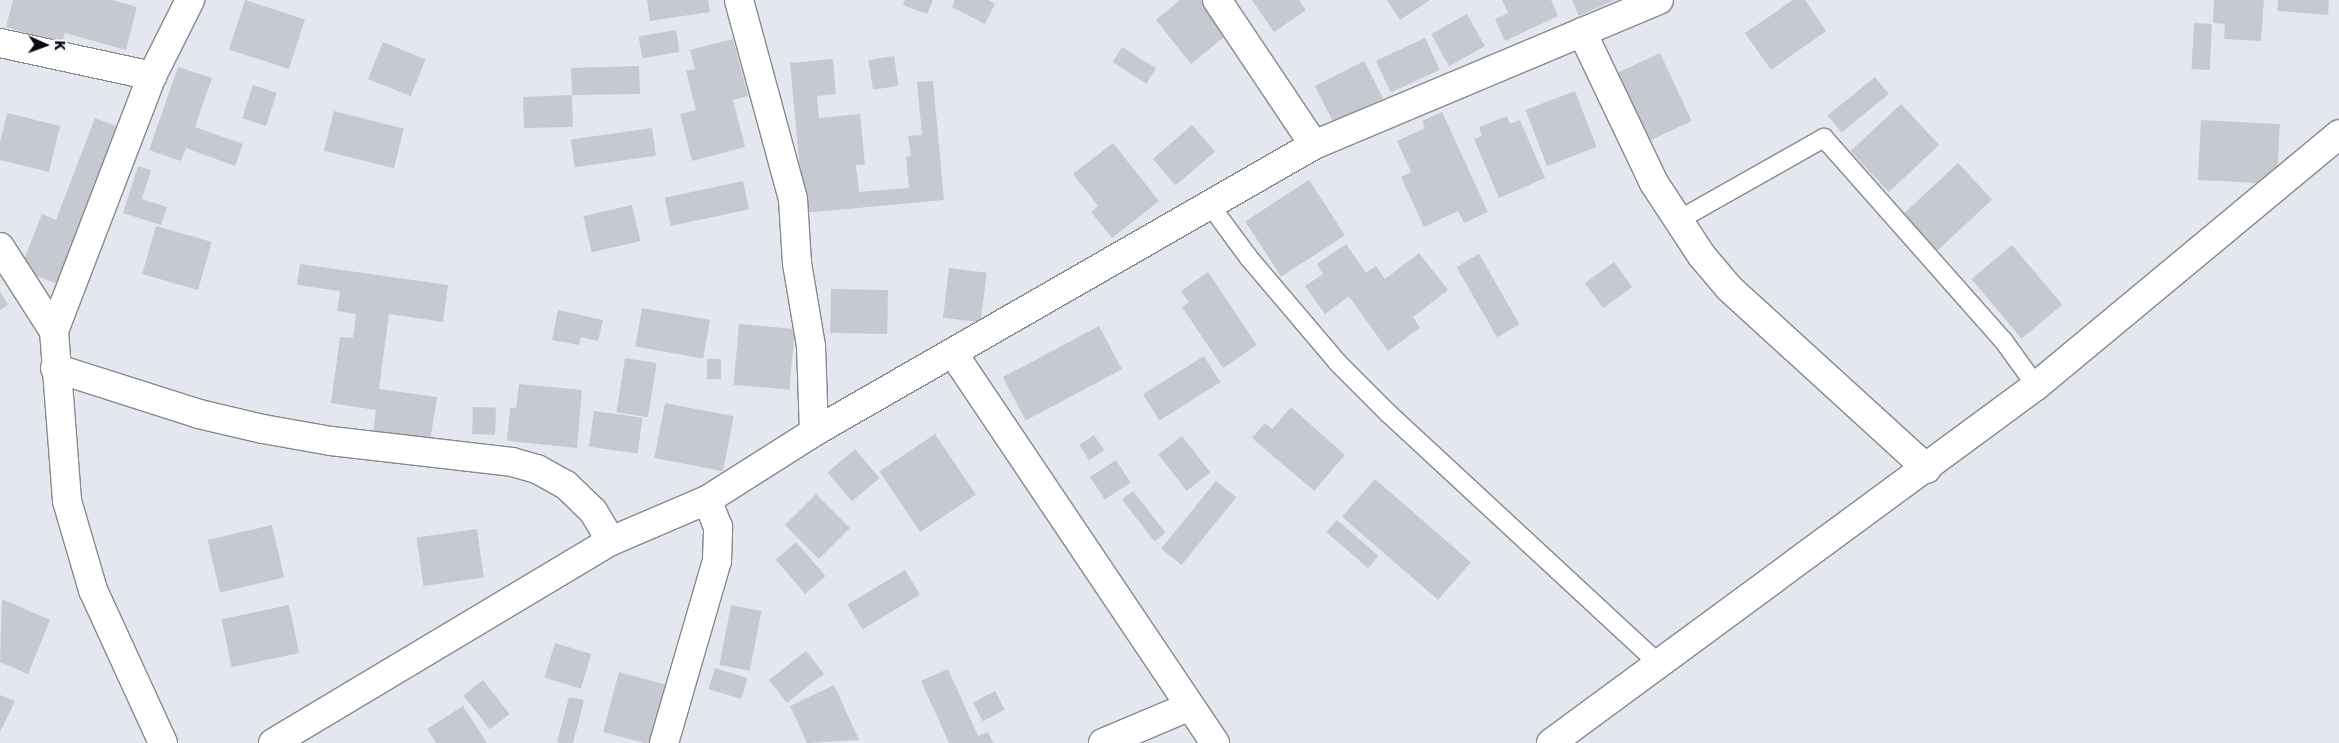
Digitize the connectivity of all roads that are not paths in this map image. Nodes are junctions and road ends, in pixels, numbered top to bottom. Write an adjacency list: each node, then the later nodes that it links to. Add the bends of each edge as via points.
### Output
1 (190, 0): 7 (street)
2 (739, 0): 17 (street, via 793,200 797,263 811,346)
3 (1217, 0): 9 (street)
4 (1659, 0): 5 (street)
5 (1582, 32): 9 (street); 11 (street, via 1654,183)
6 (0, 43): 7 (street)
7 (152, 76): 13 (street)
8 (2339, 134): 16 (street)
9 (1314, 145): 10 (street)
10 (1210, 205): 14 (street); 21 (lane, via 1249,258 1338,363)
11 (1677, 222): 16 (lane, via 1824,138 2003,340); 18 (street, via 1729,288)
12 (0, 246): 13 (street)
13 (54, 332): 15 (street)
14 (953, 353): 17 (street); 22 (street)
15 (55, 368): 20 (street, via 199,414 263,429 331,441 512,462 537,469 566,485 593,511); 23 (street, via 67,501 90,581)
16 (2036, 386): 18 (street)
17 (814, 432): 19 (street)
18 (1927, 469): 21 (street)
19 (707, 500): 20 (street); 25 (street, via 718,527 718,561)
20 (611, 542): 24 (street)
21 (1659, 664): 28 (street)
22 (1188, 707): 26 (street); 27 (street)
23 (163, 743)
24 (273, 743)
25 (664, 743)
26 (1103, 743)
27 (1215, 743)
28 (1551, 743)

